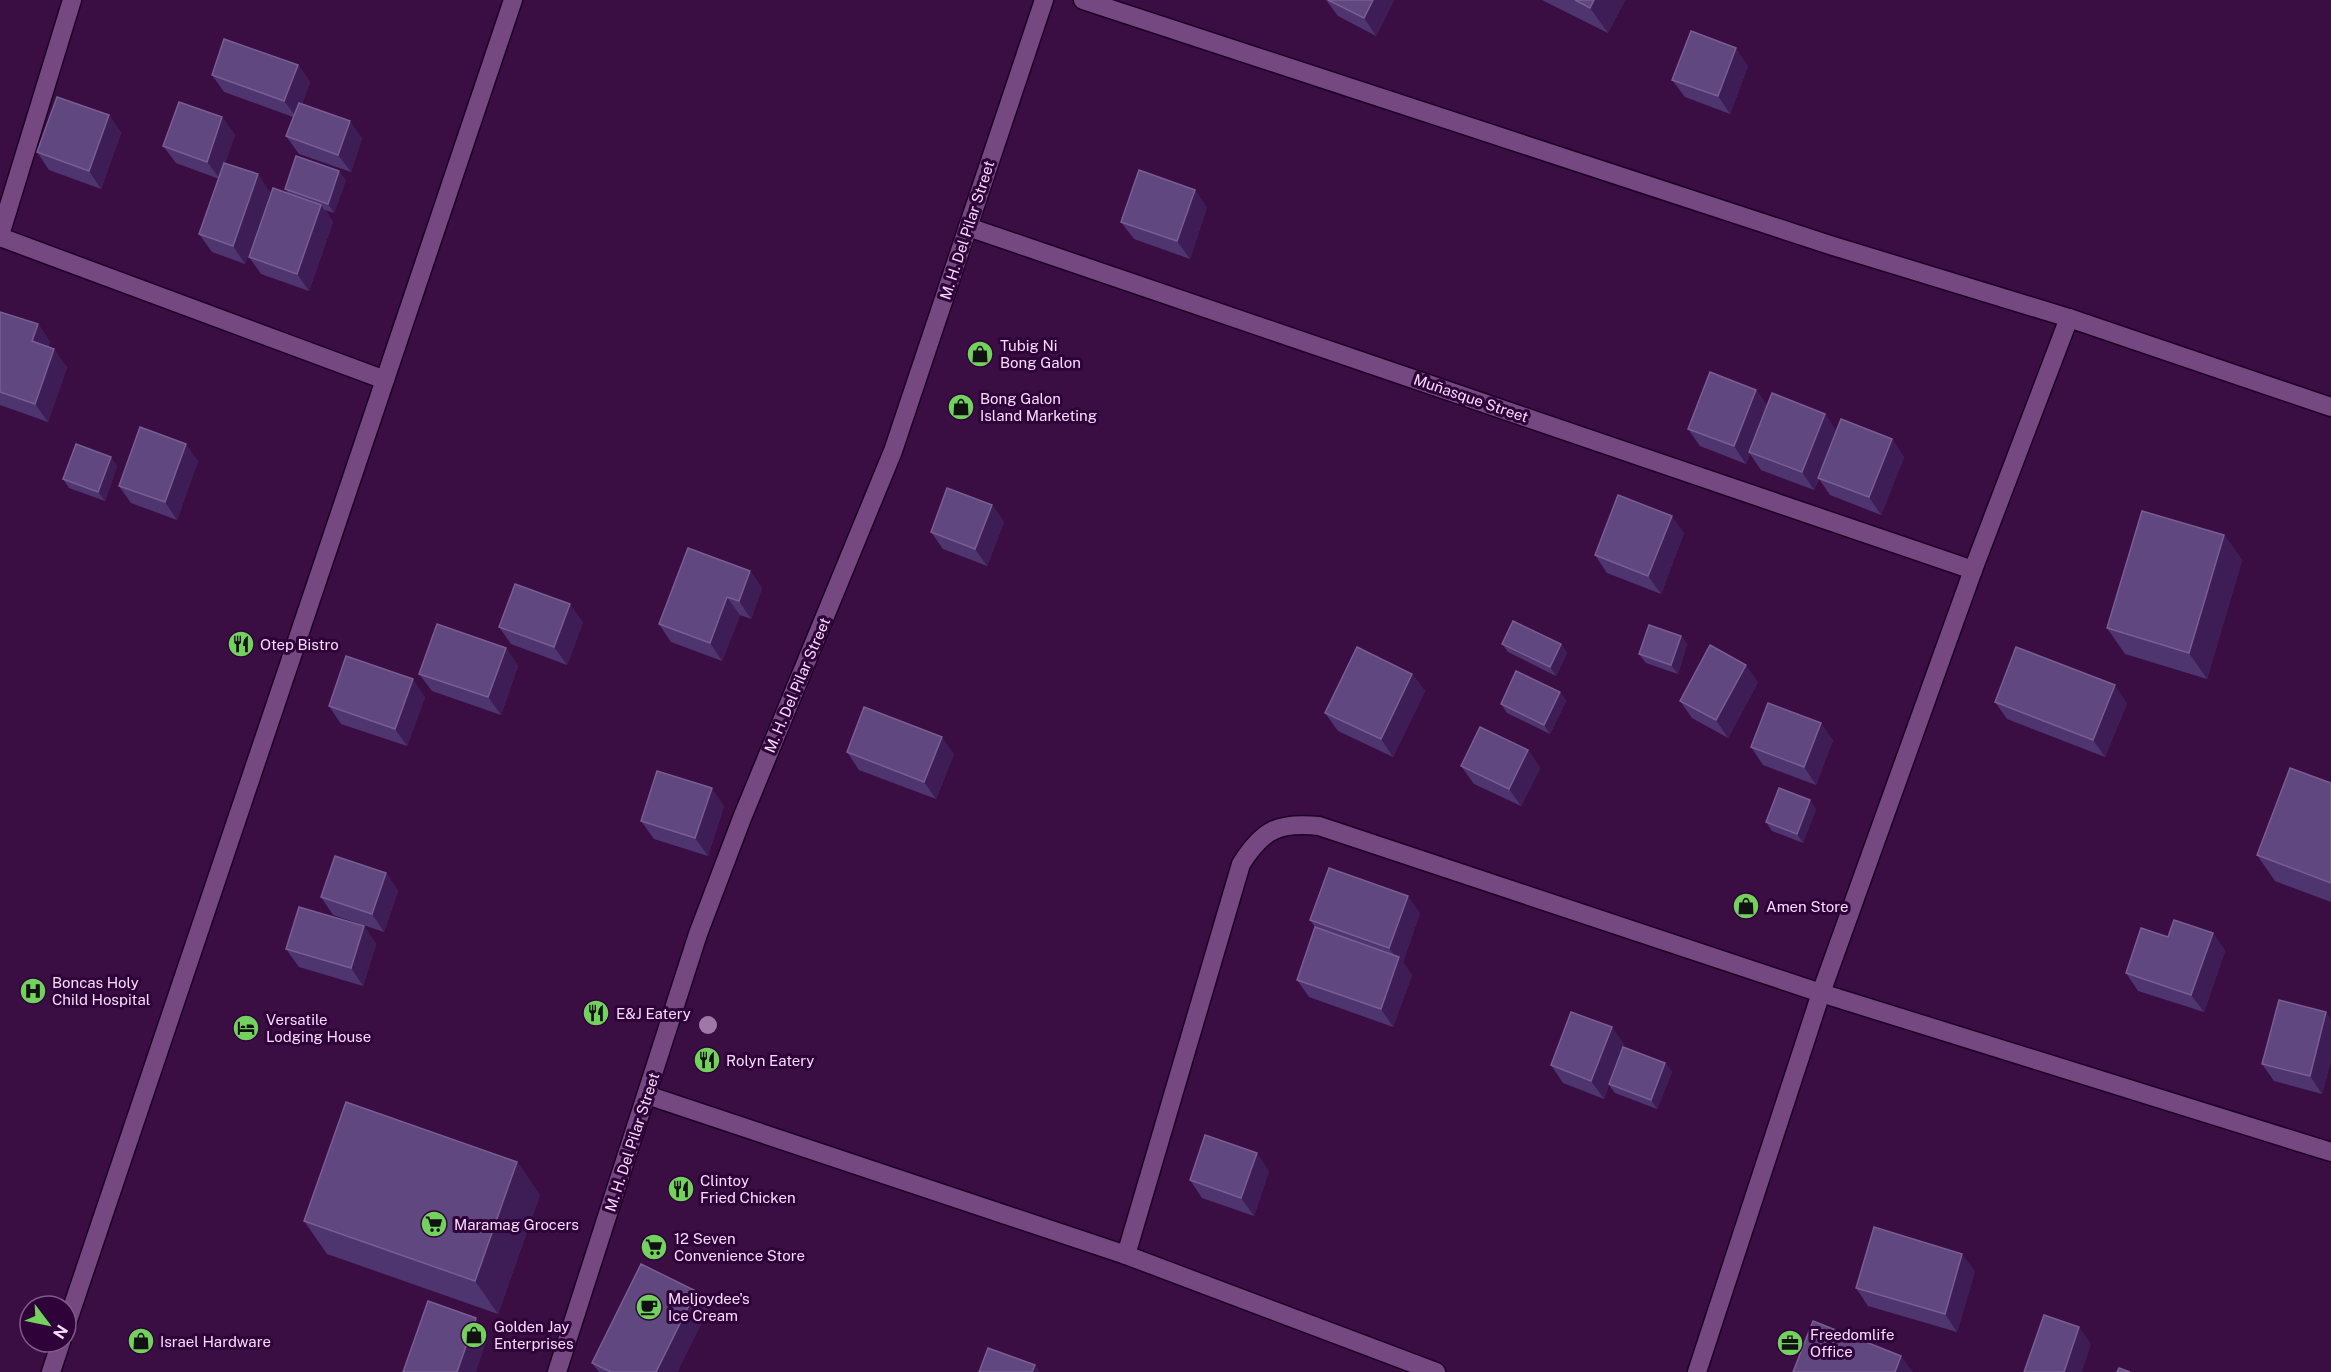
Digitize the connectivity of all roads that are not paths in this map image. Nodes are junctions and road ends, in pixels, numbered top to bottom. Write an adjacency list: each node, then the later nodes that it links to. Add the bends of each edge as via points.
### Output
1 (72, 0): 6 (street)
2 (513, 0): 8 (street)
3 (1044, 0): 5 (street, M. H. Del Pilar Street)
4 (1083, 0): 7 (street, via 1830,245)
5 (968, 227): 10 (street, Muñasque Street); 12 (street, M. H. Del Pilar Street, via 893,451 698,934)
6 (0, 236): 8 (street)
7 (2069, 318): 9 (street); 10 (street)
8 (385, 380): 15 (street)
9 (2331, 407)
10 (1973, 570): 11 (street)
11 (1821, 993): 13 (street); 14 (street, via 1319,826 1295,824 1269,831 1252,846 1241,864); 20 (street)
12 (647, 1095): 14 (street); 18 (street, M. H. Del Pilar Street)
13 (2331, 1152)
14 (1126, 1255): 19 (street)
15 (77, 1294)
16 (57, 1354): 17 (street)
17 (51, 1372)
18 (557, 1372)
19 (1436, 1372)
20 (1697, 1372)

